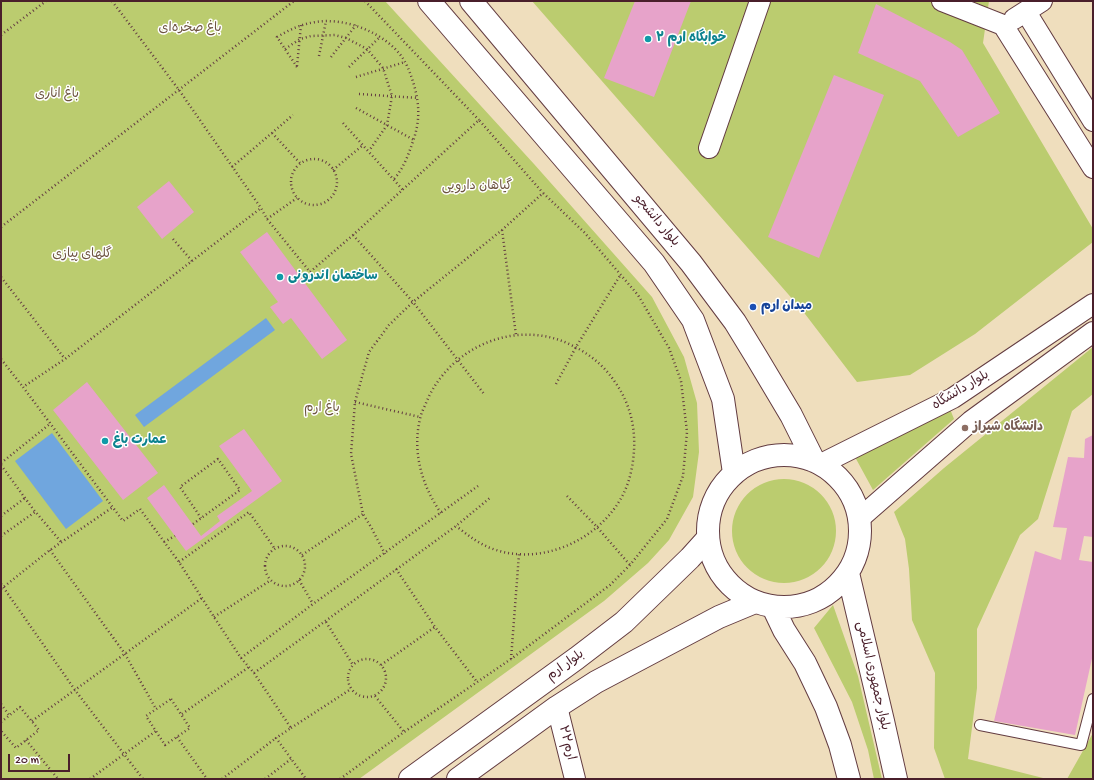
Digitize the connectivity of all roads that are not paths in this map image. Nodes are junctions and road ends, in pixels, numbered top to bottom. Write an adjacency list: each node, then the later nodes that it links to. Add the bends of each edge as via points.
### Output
1 (429, 1): 16 (main road, via 654,263 693,320 722,399)
2 (470, 1): 15 (main road, بلوار دانشجو, via 691,263 758,358)
3 (760, 1): 9 (street)
4 (942, 1): 7 (street)
5 (1042, 1): 6 (street)
6 (1026, 12): 7 (street); 8 (street)
7 (1003, 25): 10 (street)
8 (1093, 121)
9 (709, 148)
10 (1093, 168)
11 (1093, 304): 13 (street, بلوار دانشگاه)
12 (1093, 332): 14 (street)
13 (953, 398): 14 (street); 15 (street, بلوار دانشگاه)
14 (971, 421): 17 (street)
15 (818, 462): 16 (main road, via 794,455 773,455 752,462); 17 (main road, via 835,474 846,487 855,502)
16 (734, 473): 18 (main road, via 719,492 710,514)
17 (860, 518): 19 (main road, via 856,556)
18 (708, 538): 20 (main road, via 713,558 722,576 737,591); 24 (main road, بلوار ارم, via 624,622)
19 (848, 573): 20 (main road, via 834,589 816,601 795,607); 28 (main road, بلوار جمهوری اسلامی)
20 (764, 604): 22 (main road, via 719,617 596,682); 27 (main road, via 805,663 826,707 840,745)
21 (1093, 699): 23 (lane, via 1081,745)
22 (557, 707): 25 (main road); 26 (street, ارم۲۲)
23 (980, 724)
24 (410, 779)
25 (458, 779)
26 (575, 779)
27 (848, 779)
28 (896, 779)

